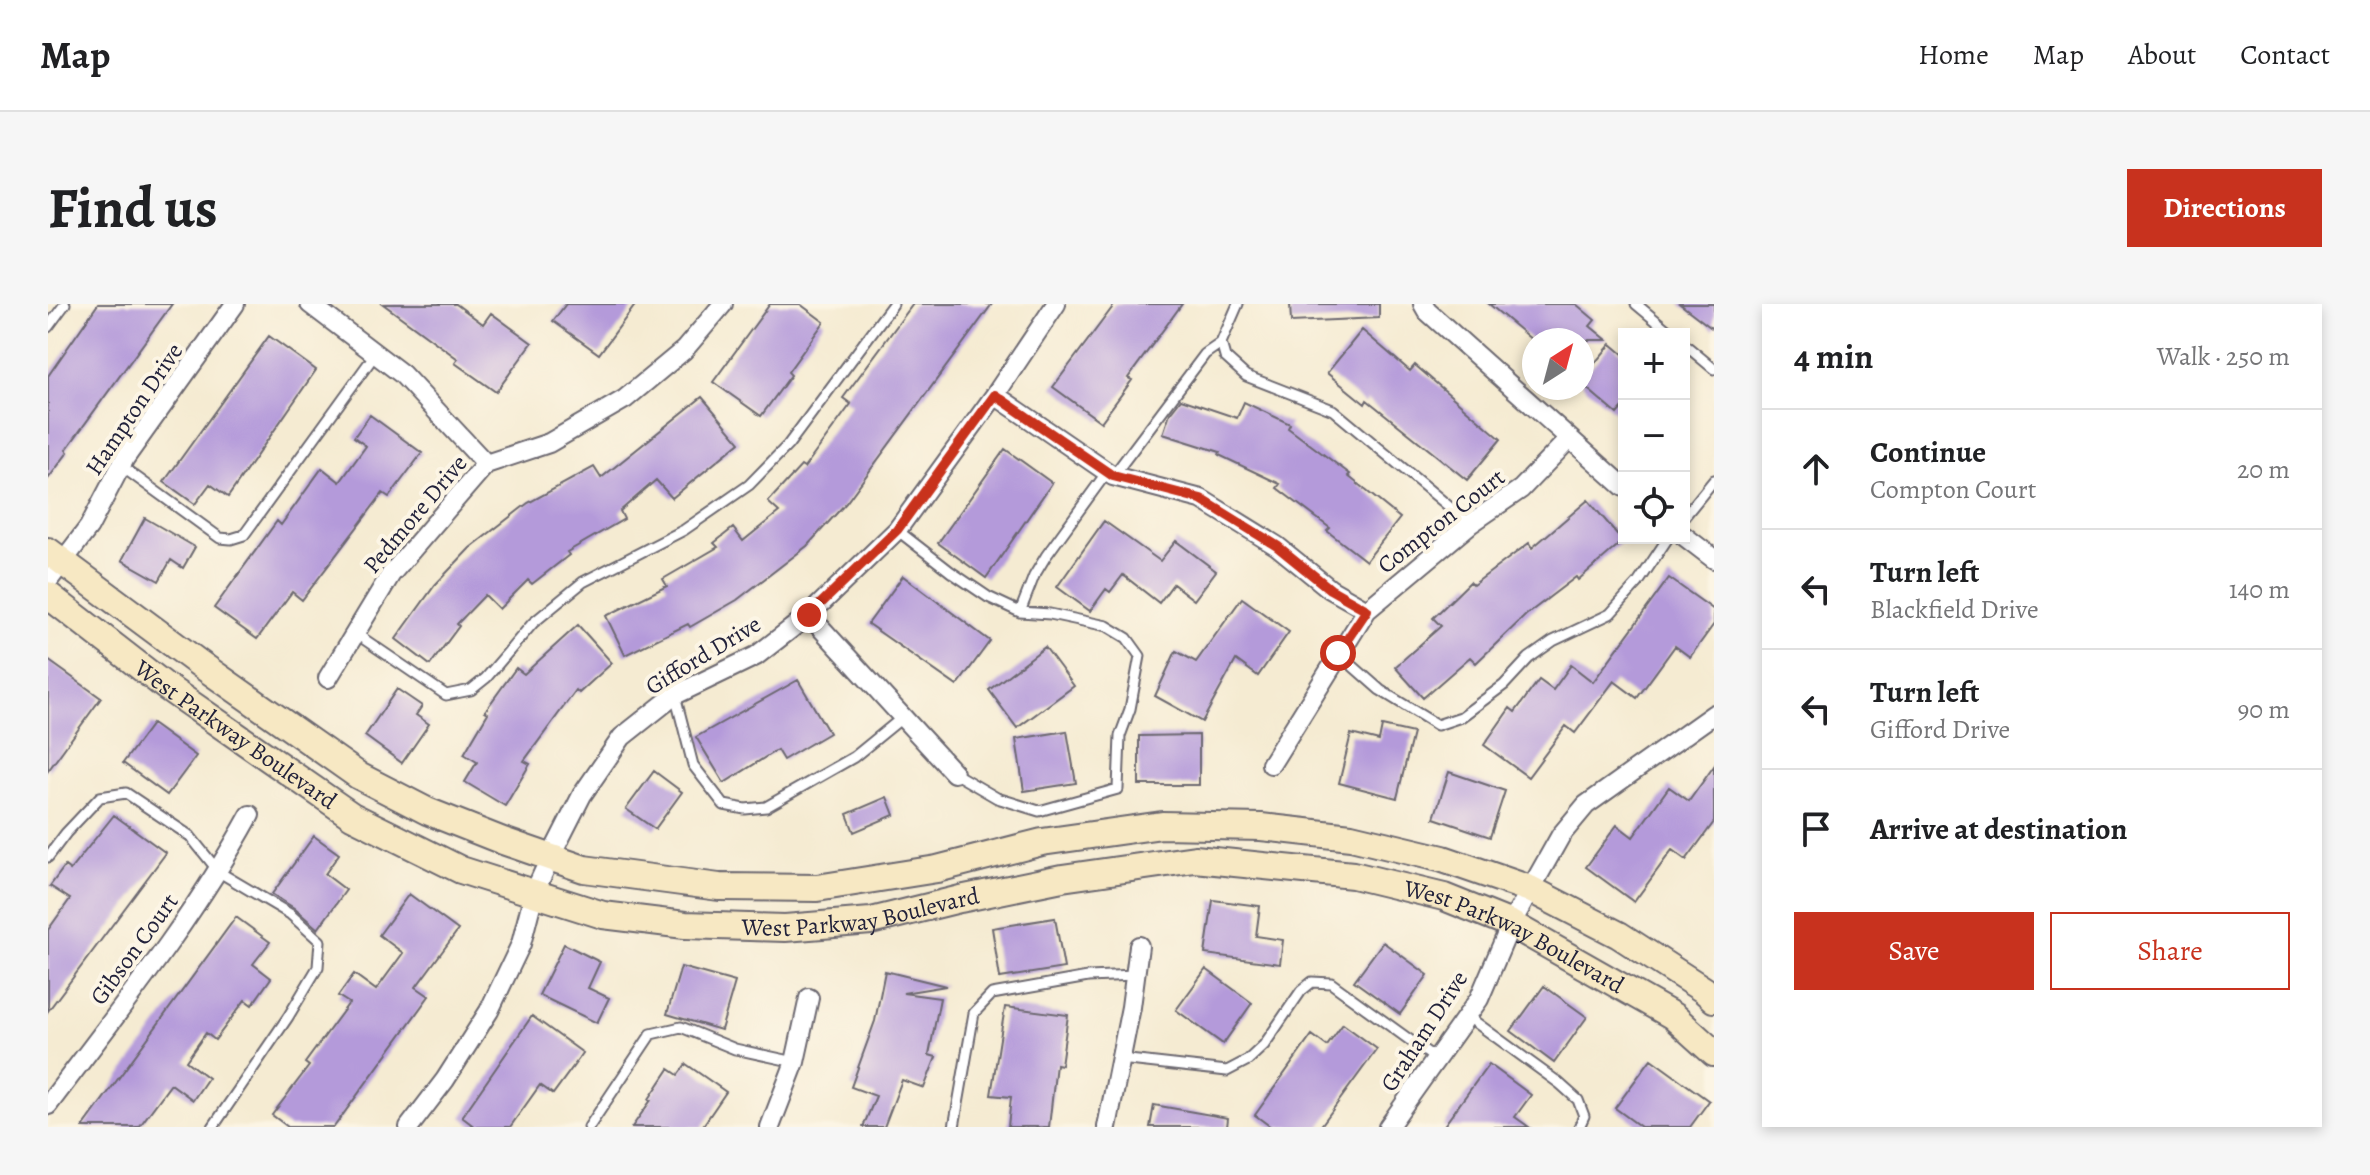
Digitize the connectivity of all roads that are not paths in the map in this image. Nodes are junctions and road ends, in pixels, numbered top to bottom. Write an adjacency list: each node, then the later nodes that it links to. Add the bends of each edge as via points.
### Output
1 (65, 304): 10 (lane)
2 (235, 304): 19 (street, Hampton Drive)
3 (310, 304): 14 (street)
4 (723, 304): 18 (street, Pedmore Drive, via 684,350 625,399 549,443)
5 (893, 304): 34 (lane, via 788,445 749,485 684,530 583,582 533,623 471,690 446,695)
6 (1056, 304): 16 (street, Gifford Drive)
7 (1238, 304): 12 (lane)
8 (1423, 304): 17 (street)
9 (1636, 304): 11 (lane)
10 (48, 327)
11 (1665, 328)
12 (1221, 343): 20 (lane, via 1205,354); 24 (lane, via 1225,357 1246,376 1333,410)
13 (1690, 349): 15 (lane)
14 (376, 353): 18 (street); 19 (lane, via 244,535 220,538)
15 (1714, 369)
16 (995, 395): 20 (street); 25 (street, Gifford Drive)
17 (1568, 440): 22 (street); 24 (street, Compton Court, via 1521,489)
18 (486, 464): 34 (street, Pedmore Drive, via 391,574)
19 (121, 466): 29 (street, Hampton Drive, via 89,527)
20 (1110, 474): 31 (street, via 1201,499); 32 (lane, via 1046,556)
21 (1714, 480): 23 (lane)
22 (1618, 482)
23 (1690, 510)
24 (1470, 524): 31 (street, Compton Court)
25 (897, 530): 32 (lane, via 963,581); 33 (street, Gifford Drive)
26 (1690, 541): 28 (street)
27 (1664, 544): 35 (lane, via 1610,614 1553,641 1461,717 1437,725 1380,690)
28 (1714, 559)
29 (53, 565): 44 (street, West Parkway Boulevard, via 359,776 427,811)
30 (48, 595): 47 (street, West Parkway Boulevard, via 165,686 352,816 461,870)
31 (1367, 610): 35 (street, Compton Court)
32 (1020, 612): 41 (lane, via 1107,626 1127,638 1140,656 1120,736 1118,789 1039,811 997,798)
33 (809, 615): 37 (street, Gifford Drive, via 756,656); 39 (street)
34 (354, 633): 36 (street, Pedmore Drive)
35 (1338, 653): 40 (street, Compton Court)
36 (328, 678)
37 (675, 695): 39 (lane, via 693,765 724,805 745,809 766,807 854,757); 44 (street, Gifford Drive, via 622,737 582,795)
38 (1714, 714): 46 (street, Graham Drive, via 1586,805 1561,835)
39 (903, 717): 41 (street)
40 (1271, 764)
41 (954, 773)
42 (250, 815): 45 (street, Gibson Court)
43 (48, 857): 45 (lane, via 100,797 126,793 190,836)
44 (550, 858): 46 (street, West Parkway Boulevard, via 584,869 719,887 817,888 937,869 1042,842 1162,825 1261,827 1351,837 1443,859); 47 (street, Gifford Drive)
45 (219, 872): 58 (street, Gibson Court); 59 (lane, via 290,914 320,941 318,967)
46 (1530, 889): 48 (street, Graham Drive); 52 (street, West Parkway Boulevard, via 1619,935)
47 (534, 893): 48 (street, West Parkway Boulevard, via 603,915 685,925 785,928 871,921 1062,878 1195,859 1353,875 1444,897); 60 (street, Gifford Drive, via 521,944 489,1011)
48 (1511, 924): 53 (street, Graham Drive); 54 (street, West Parkway Boulevard, via 1673,1016)
49 (1139, 946): 50 (street)
50 (1135, 975): 55 (street); 63 (lane, via 1088,977 992,994 974,1013)
51 (809, 998): 57 (street)
52 (1714, 999)
53 (1467, 1016): 56 (street, Graham Drive); 66 (lane, via 1578,1100 1584,1116)
54 (1714, 1053)
55 (1120, 1059): 56 (lane, via 1227,1071 1264,1045 1312,982 1331,983); 64 (street)
56 (1436, 1059): 65 (street, Graham Drive)
57 (795, 1062): 61 (lane, via 735,1049 681,1027 651,1034); 62 (street)
58 (48, 1105)
59 (213, 1127)
60 (409, 1127)
61 (589, 1127)
62 (770, 1127)
63 (954, 1127)
64 (1107, 1127)
65 (1388, 1127)
66 (1579, 1127)

